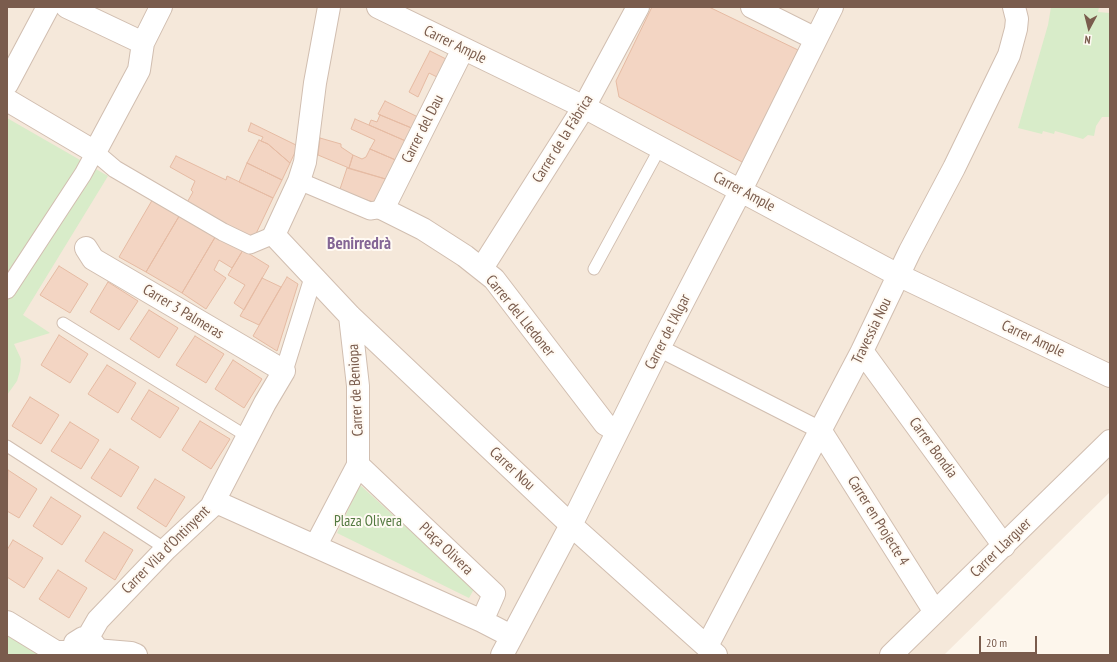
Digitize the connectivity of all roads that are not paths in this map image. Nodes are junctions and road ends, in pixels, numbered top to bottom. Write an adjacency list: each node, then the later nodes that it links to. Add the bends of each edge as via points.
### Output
1 (48, 7): 13 (street)
2 (67, 7): 11 (street)
3 (161, 7): 11 (street)
4 (329, 7): 18 (street)
5 (378, 7): 12 (street, Carrer Ample)
6 (638, 7): 15 (street, Carrer de la Fábrica)
7 (752, 7): 10 (street)
8 (832, 7): 10 (street, Carrer de l'Algar)
9 (1014, 8): 25 (street, Travessia Nou, via 1016,29 1009,54 954,168)
10 (816, 39): 19 (street, Carrer de l'Algar)
11 (143, 43): 17 (street, via 139,70)
12 (463, 49): 15 (street, Carrer Ample); 20 (street, Carrer del Dau)
13 (7, 84)
14 (7, 100): 17 (street)
15 (584, 107): 16 (street, Carrer Ample); 23 (street, Carrer de la Fábrica)
16 (660, 148): 19 (street, Carrer Ample); 24 (lane)
17 (95, 152): 21 (street, via 115,168 223,232 250,245); 27 (street)
18 (299, 181): 20 (street, via 370,211); 21 (street)
19 (741, 190): 25 (street, Carrer Ample); 30 (street, Carrer de l'Algar)
20 (383, 209): 23 (street, Carrer del Lledoner, via 423,229)
21 (274, 235): 26 (street, Carrer Nou)
22 (86, 248): 32 (street, Carrer 3 Palmeras, via 93,259)
23 (482, 268): 35 (street, Carrer del Lledoner, via 494,279 605,424)
24 (594, 269)
25 (898, 275): 31 (street, Travessia Nou); 33 (street, Carrer Ample)
26 (314, 278): 28 (street, Carrer Nou); 32 (street)
27 (7, 290)
28 (350, 316): 39 (street, Carrer de Beniopa, via 358,386); 41 (street, Carrer Nou)
29 (63, 323): 36 (lane)
30 (659, 348): 34 (street); 35 (street, Carrer de l'Algar)
31 (862, 351): 34 (street, Travessia Nou); 43 (street, Carrer Bondia)
32 (284, 371): 36 (street, Carrer Vila d'Ontinyent)
33 (1110, 376)
34 (820, 430): 45 (street, Carrer en Projecte 4); 50 (street, Travessia Nou)
35 (617, 431): 41 (street, Carrer de l'Algar)
36 (248, 437): 40 (street, Carrer Vila d'Ontinyent)
37 (1110, 441): 43 (street, Carrer Llarguer)
38 (7, 446): 44 (lane)
39 (358, 465): 42 (street); 46 (street, Plaça Olivera, via 494,594)
40 (214, 501): 42 (street); 44 (street, Carrer Vila d'Ontinyent, via 211,507)
41 (571, 525): 48 (street, Carrer de l'Algar); 50 (street, Carrer Nou)
42 (316, 546): 46 (street)
43 (1004, 546): 45 (street, Carrer Llarguer)
44 (166, 549): 49 (street, Carrer Vila d'Ontinyent, via 98,620)
45 (935, 612): 53 (street, Carrer Llarguer)
46 (482, 620): 48 (street)
47 (7, 622): 49 (street, via 56,652)
48 (511, 636): 52 (street, Carrer de l'Algar)
49 (84, 650): 51 (street)
50 (711, 651)
51 (136, 655)
52 (502, 655)
53 (891, 655)

